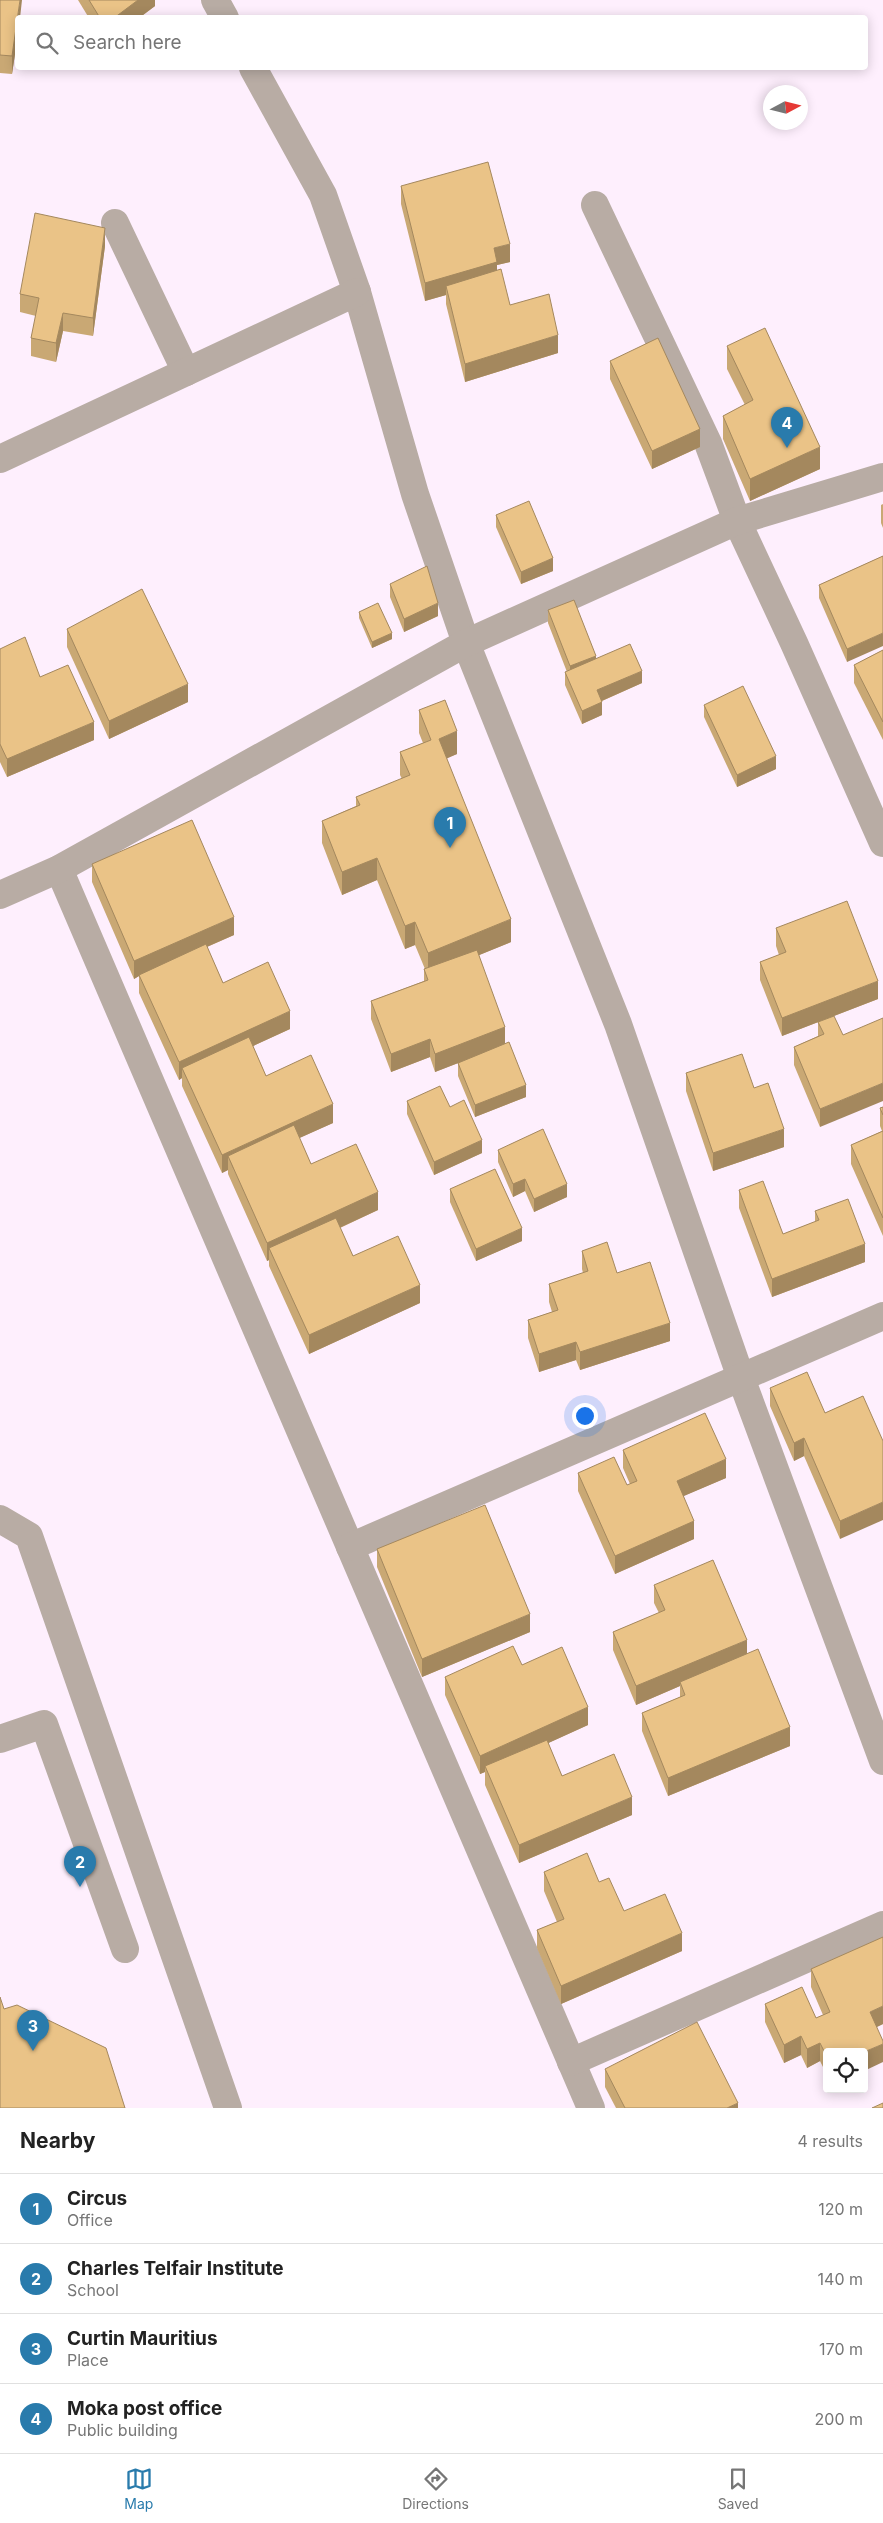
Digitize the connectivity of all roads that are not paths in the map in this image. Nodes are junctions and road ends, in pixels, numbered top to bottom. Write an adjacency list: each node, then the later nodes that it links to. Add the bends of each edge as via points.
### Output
1 (215, 0): 2 (street)
2 (223, 15)
3 (254, 70): 6 (street, via 323,195)
4 (595, 205): 10 (street, via 708,443)
5 (115, 223): 7 (street)
6 (357, 292): 7 (street); 11 (street, via 415,494)
7 (186, 372): 8 (street)
8 (0, 459)
9 (883, 477): 10 (street)
10 (737, 521): 11 (street); 12 (street)
11 (466, 643): 13 (street); 16 (street, via 618,1024)
12 (883, 843)
13 (59, 869): 14 (street); 18 (street)
14 (0, 895)
15 (883, 1316): 16 (street)
16 (741, 1378): 18 (street); 20 (street)
17 (0, 1519): 24 (street, via 29,1536)
18 (350, 1547): 23 (street)
19 (0, 1739): 22 (street, via 44,1724)
20 (883, 1761)
21 (883, 1925): 23 (street)
22 (125, 1949)
23 (571, 2062): 25 (street)
24 (228, 2108)
25 (590, 2108)

